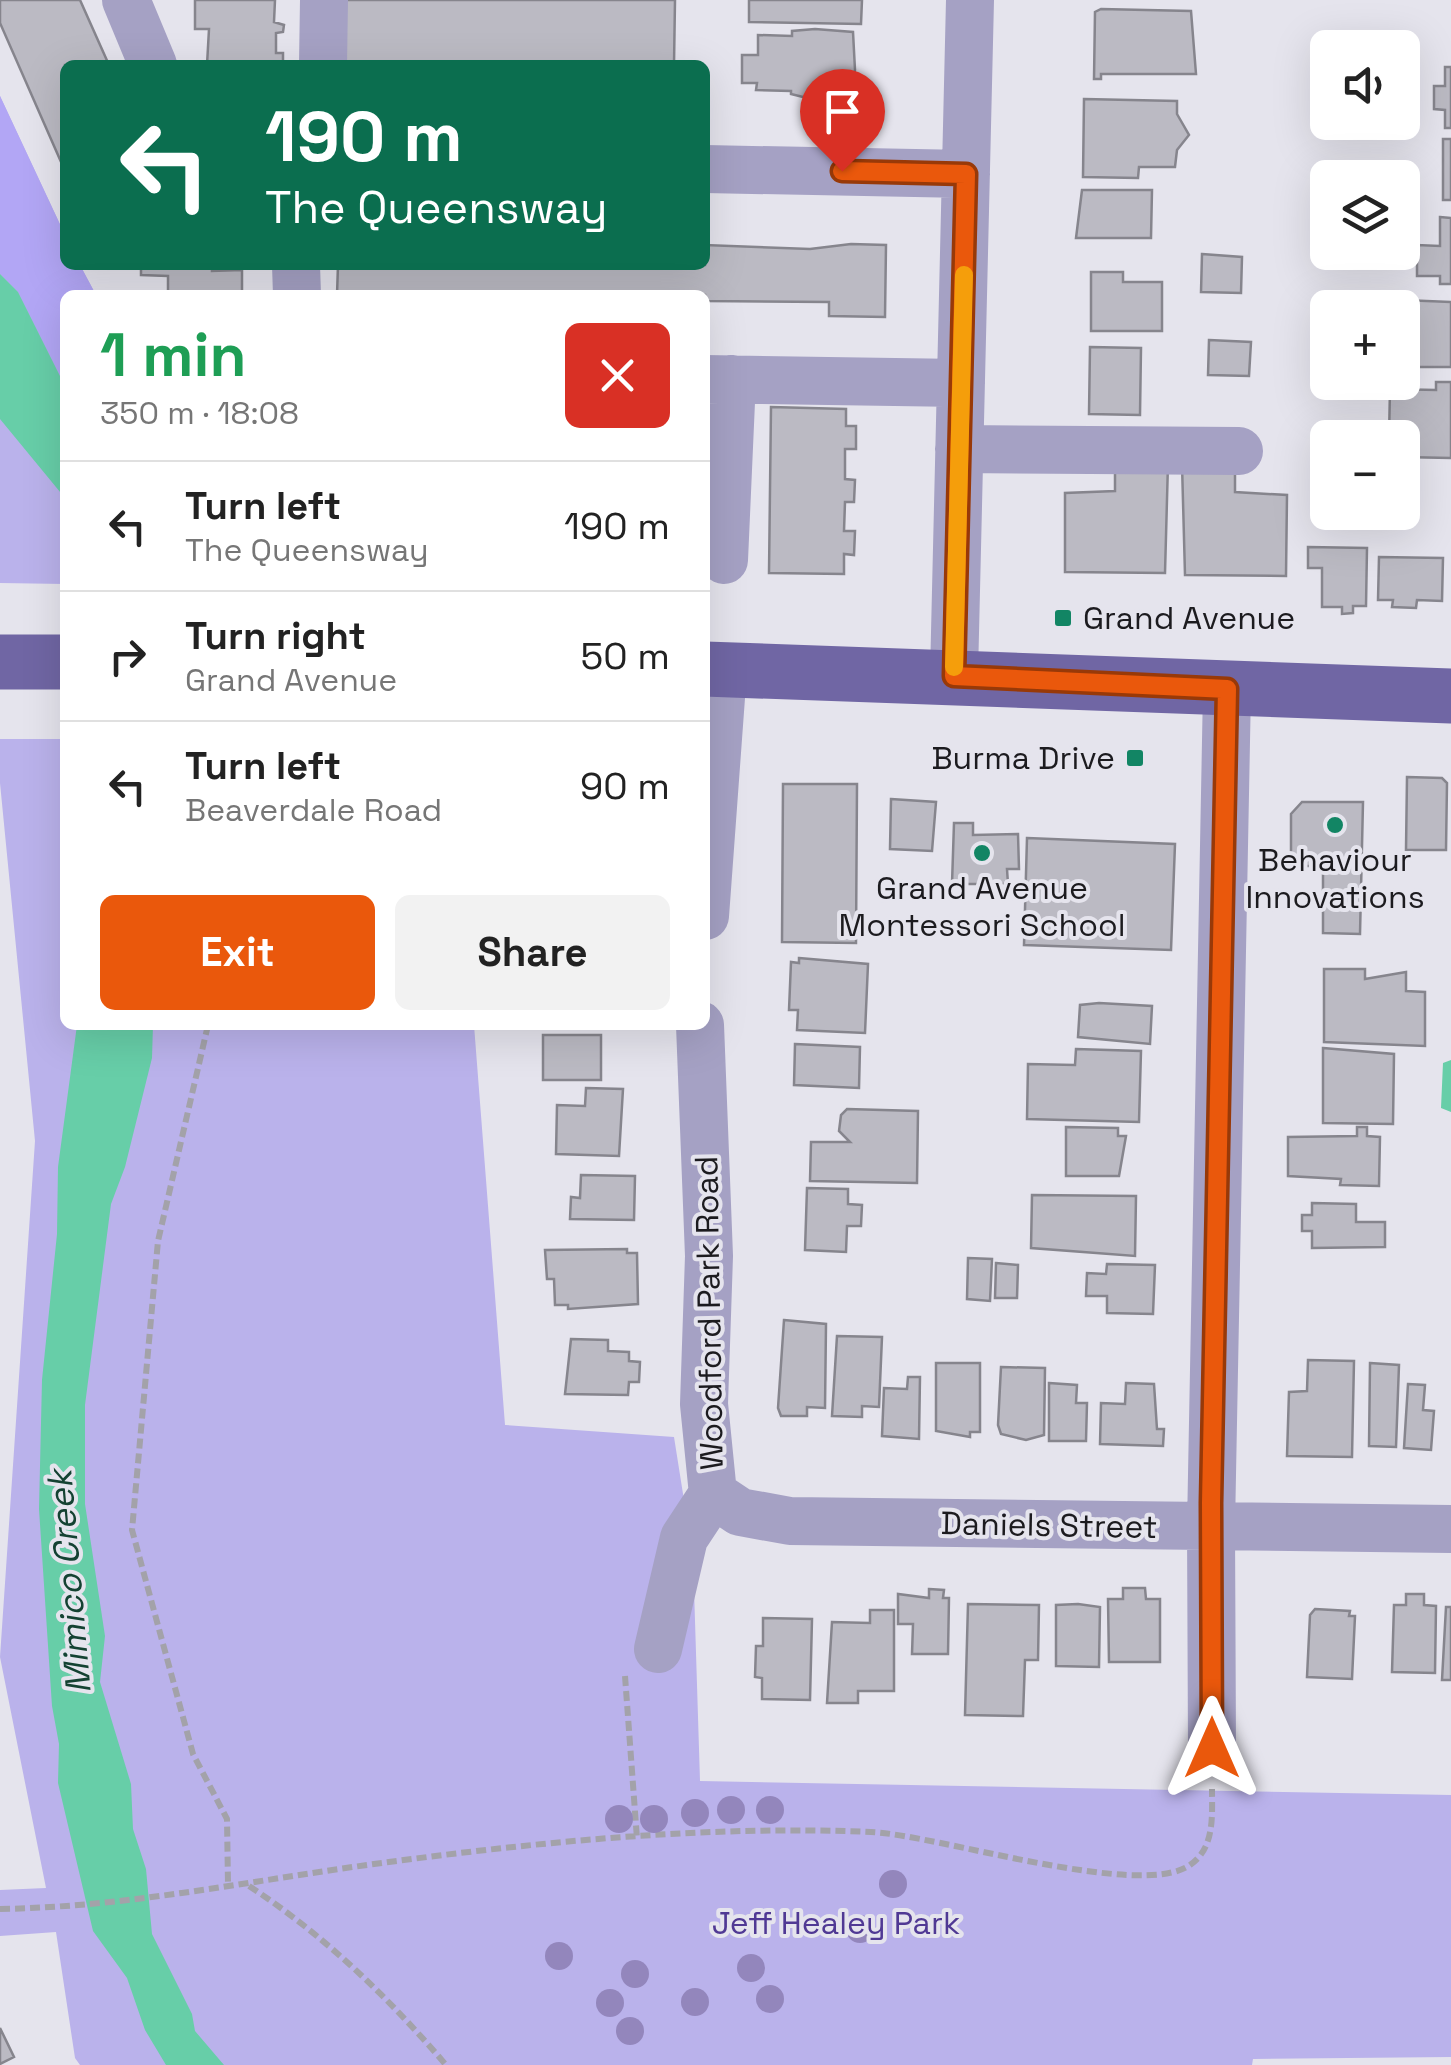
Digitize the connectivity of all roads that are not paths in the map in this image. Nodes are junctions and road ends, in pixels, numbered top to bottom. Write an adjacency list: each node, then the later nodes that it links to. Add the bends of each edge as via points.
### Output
1 (126, 0): 4 (street)
2 (324, 0): 5 (street)
3 (970, 0): 7 (street)
4 (151, 60)
5 (323, 60)
6 (710, 168): 7 (street)
7 (966, 174): 9 (street)
8 (718, 379): 9 (street); 12 (street)
9 (961, 383): 10 (street)
10 (959, 449): 11 (street); 16 (street)
11 (1238, 451)
12 (724, 560)
13 (5, 662): 14 (main road)
14 (60, 662)
15 (714, 670): 16 (main road); 19 (street)
16 (954, 676): 17 (main road)
17 (1227, 689): 18 (main road); 22 (street)
18 (1451, 696)
19 (710, 779)
20 (700, 1030): 21 (street, Woodford Park Road, via 709,1256 704,1404)
21 (713, 1494): 22 (street, Daniels Street, via 740,1512 790,1520); 24 (street, Woodford Park Road, via 684,1538)
22 (1211, 1527): 23 (street, Daniels Street); 25 (street)
23 (1451, 1529)
24 (658, 1649)
25 (1212, 1748)

